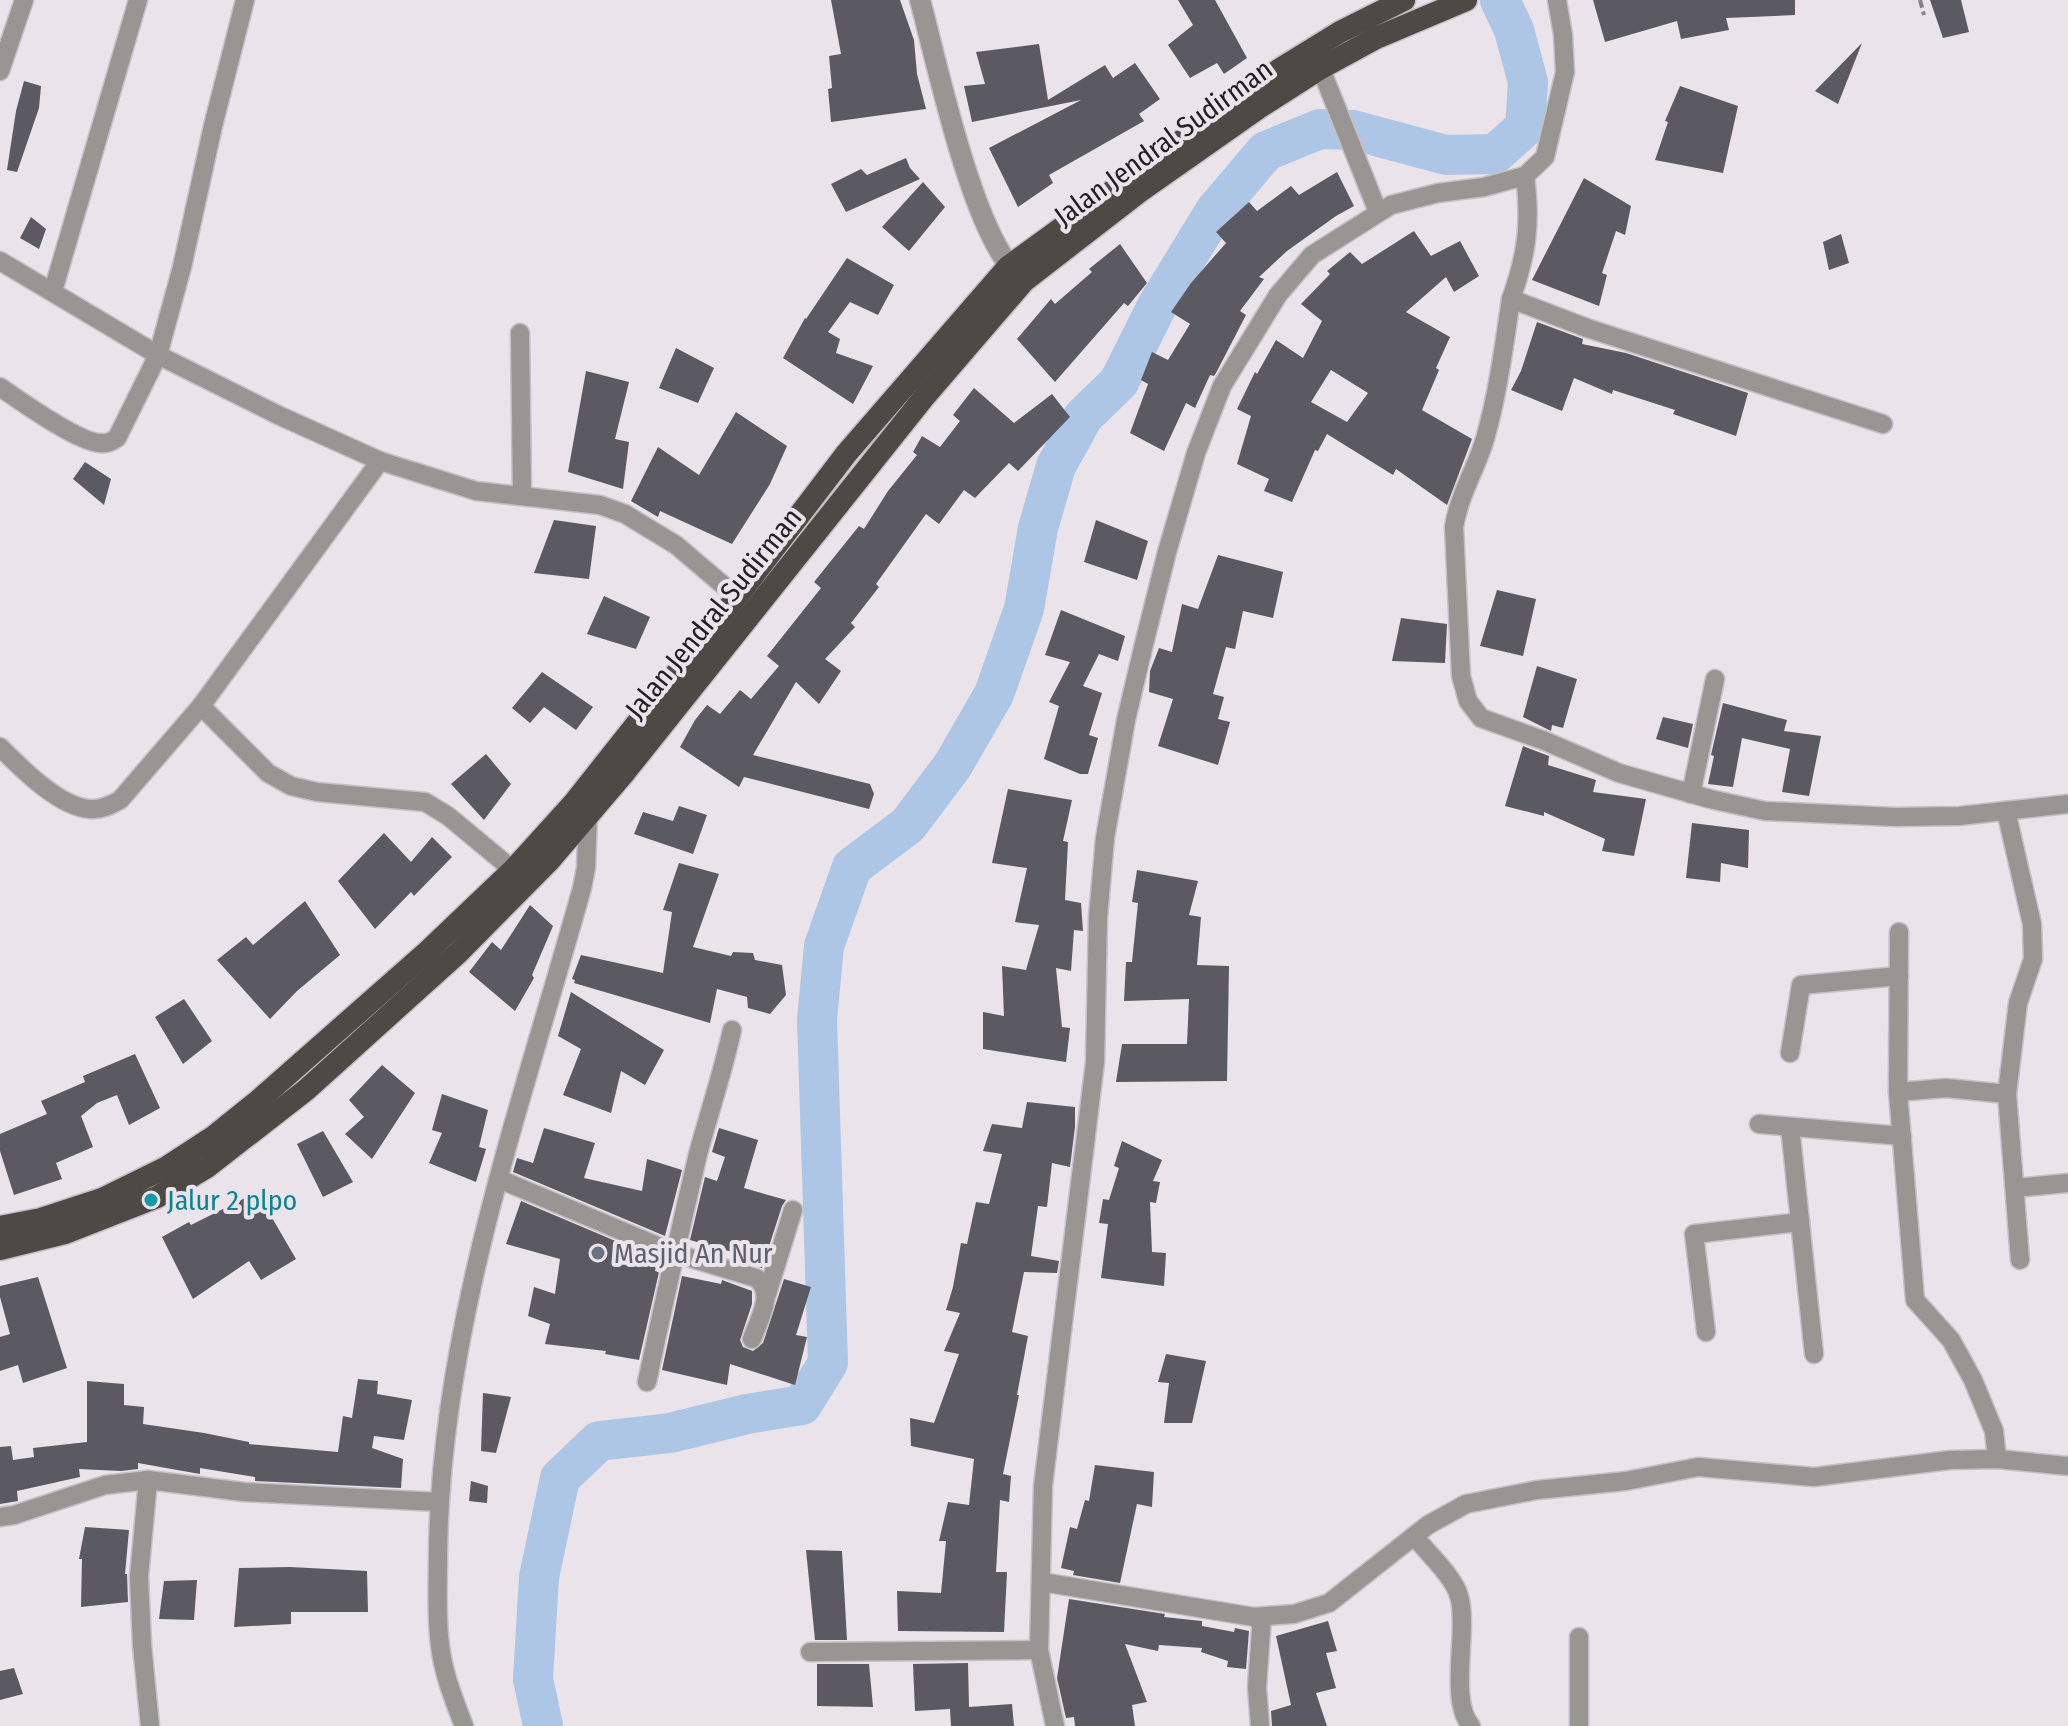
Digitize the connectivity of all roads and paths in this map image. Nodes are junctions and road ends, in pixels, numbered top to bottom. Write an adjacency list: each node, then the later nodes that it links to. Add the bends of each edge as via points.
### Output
1 (24, 0): 11 (street)
2 (138, 0): 16 (street)
3 (245, 0): 19 (street)
4 (920, 0): 15 (street, via 963,159 987,227)
5 (1404, 0): 10 (highway, Jalan Jendral Sudirman)
6 (1466, 0): 10 (highway, Jalan Jendral Sudirman)
7 (1557, 0): 12 (street, via 1565,72 1560,103 1545,157)
8 (1920, 0): 9 (path)
9 (1924, 15)
10 (1316, 59): 13 (street); 15 (highway, Jalan Jendral Sudirman, via 1196,128)
11 (0, 71)
12 (1525, 176): 13 (street, via 1438,193); 17 (street, via 1527,245)
13 (1378, 212): 62 (street, via 1312,255 1278,295 1222,386 1196,453 1144,644 1105,838 1095,1062 1043,1486)
14 (0, 261): 16 (street)
15 (1016, 274): 24 (highway, Jalan Jendral Sudirman, via 846,454); 30 (highway, Jalan Jendral Sudirman, via 625,772)
16 (53, 291): 19 (street)
17 (1511, 299): 21 (street); 28 (street, via 1497,393 1454,527 1461,676 1468,701 1481,718 1619,773)
18 (520, 333): 23 (street)
19 (158, 355): 20 (street, via 117,438 109,443 81,437); 22 (street)
20 (0, 387)
21 (1883, 424)
22 (380, 461): 23 (street, via 476,491); 26 (street)
23 (522, 496): 24 (street, via 600,505 625,514 676,545)
24 (737, 597): 30 (highway, Jalan Jendral Sudirman)
25 (1715, 679): 28 (street)
26 (201, 706): 27 (street, via 120,800 106,807 89,810 55,794); 32 (street, via 268,773 291,786 425,802)
27 (0, 747)
28 (1691, 794): 31 (street, via 1765,811 1895,817)
29 (2068, 804): 31 (street)
30 (581, 809): 32 (highway, Jalan Jendral Sudirman); 42 (street, via 586,868 582,888); 48 (highway, Jalan Jendral Sudirman, via 549,861 458,953 306,1090 207,1167 109,1218)
31 (2006, 811): 38 (street, via 2032,924 2033,959 2018,1003)
32 (513, 870): 47 (highway, Jalan Jendral Sudirman, via 405,972 213,1137 102,1199)
33 (1899, 932): 34 (street)
34 (1899, 976): 36 (street, via 1801,985); 37 (street)
35 (732, 1030): 49 (street)
36 (1790, 1053)
37 (1898, 1092): 38 (street, via 1946,1088); 41 (street)
38 (2007, 1094): 44 (street)
39 (1759, 1124): 40 (street)
40 (1790, 1127): 41 (street); 46 (street)
41 (1902, 1136): 56 (street, via 1915,1300 1951,1340 1973,1380 1994,1431)
42 (499, 1179): 49 (street); 59 (street, via 462,1338)
43 (2068, 1183): 44 (street)
44 (2015, 1188): 50 (street)
45 (793, 1210): 51 (street)
46 (1800, 1222): 52 (street, via 1694,1234); 54 (street)
47 (0, 1227)
48 (0, 1249)
49 (674, 1253): 51 (street, via 756,1278); 55 (street)
50 (2020, 1260)
51 (767, 1294): 53 (street)
52 (1706, 1332)
53 (752, 1339)
54 (1814, 1354)
55 (647, 1382)
56 (1997, 1459): 57 (street); 61 (street, via 1814,1477 1698,1467 1466,1504)
57 (2068, 1466)
58 (148, 1480): 59 (street, via 244,1492); 60 (street, via 105,1485); 68 (street, via 139,1577)
59 (439, 1502): 69 (street, via 440,1646)
60 (0, 1517)
61 (1414, 1536): 63 (street, via 1329,1603); 67 (street, via 1459,1593 1461,1693)
62 (1042, 1582): 63 (street); 65 (street)
63 (1262, 1617): 71 (street)
64 (1579, 1637): 72 (street)
65 (1039, 1650): 66 (street); 70 (street)
66 (810, 1652)
67 (1467, 1724)
68 (150, 1726)
69 (464, 1726)
70 (1055, 1726)
71 (1260, 1726)
72 (1579, 1726)

